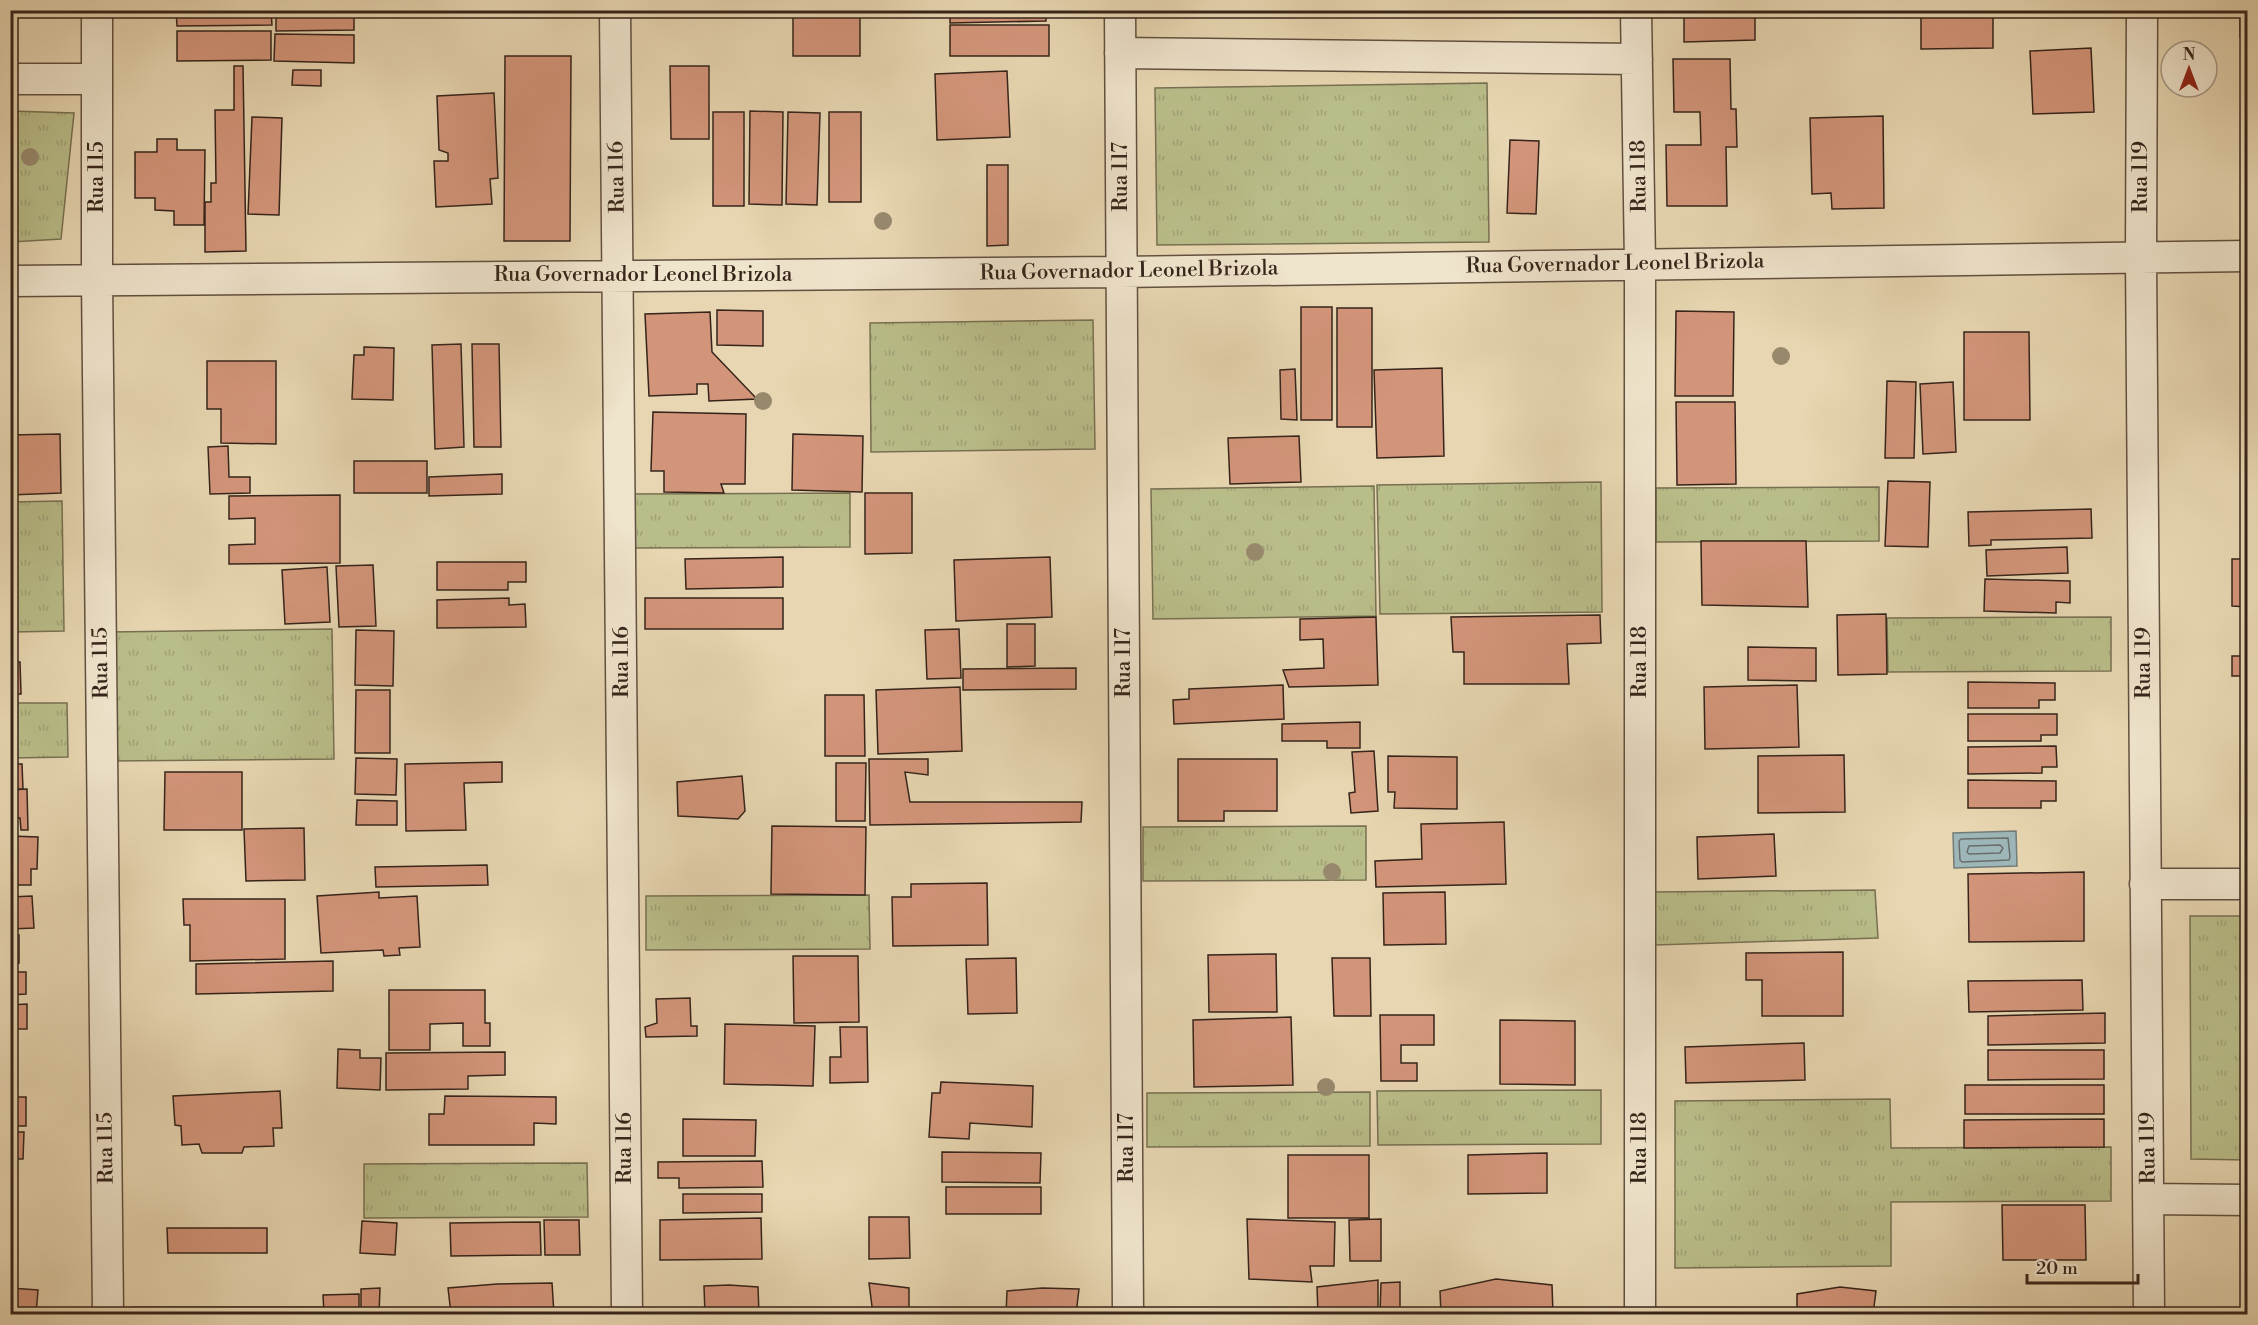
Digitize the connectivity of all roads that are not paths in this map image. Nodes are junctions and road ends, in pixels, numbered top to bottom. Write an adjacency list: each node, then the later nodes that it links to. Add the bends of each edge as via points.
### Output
1 (97, 10): 9 (street, Rua 115)
2 (615, 10): 14 (street, Rua 116)
3 (1120, 10): 6 (street, Rua 117)
4 (1636, 10): 7 (street, Rua 118)
5 (2142, 10): 11 (street, Rua 119)
6 (1120, 53): 7 (street); 13 (street, Rua 117)
7 (1636, 59): 12 (street, Rua 118)
8 (10, 79): 9 (street)
9 (97, 79): 16 (street, Rua 115)
10 (2247, 256): 11 (street, Rua Governador Leonel Brizola)
11 (2141, 257): 12 (street, Rua Governador Leonel Brizola); 17 (street, Rua 119)
12 (1641, 263): 13 (street, Rua Governador Leonel Brizola); 24 (street, Rua 118)
13 (1121, 272): 14 (street, Rua Governador Leonel Brizola); 23 (street, Rua 117)
14 (618, 274): 16 (street, Rua Governador Leonel Brizola); 22 (street, Rua 116)
15 (10, 280): 16 (street, Rua Governador Leonel Brizola)
16 (97, 280): 21 (street, Rua 115)
17 (2145, 884): 18 (street); 19 (street, Rua 119)
18 (2247, 884)
19 (2148, 1199): 20 (street); 25 (street, Rua 119)
20 (2247, 1200)
21 (108, 1314)
22 (627, 1314)
23 (1128, 1314)
24 (1641, 1314)
25 (2149, 1314)

